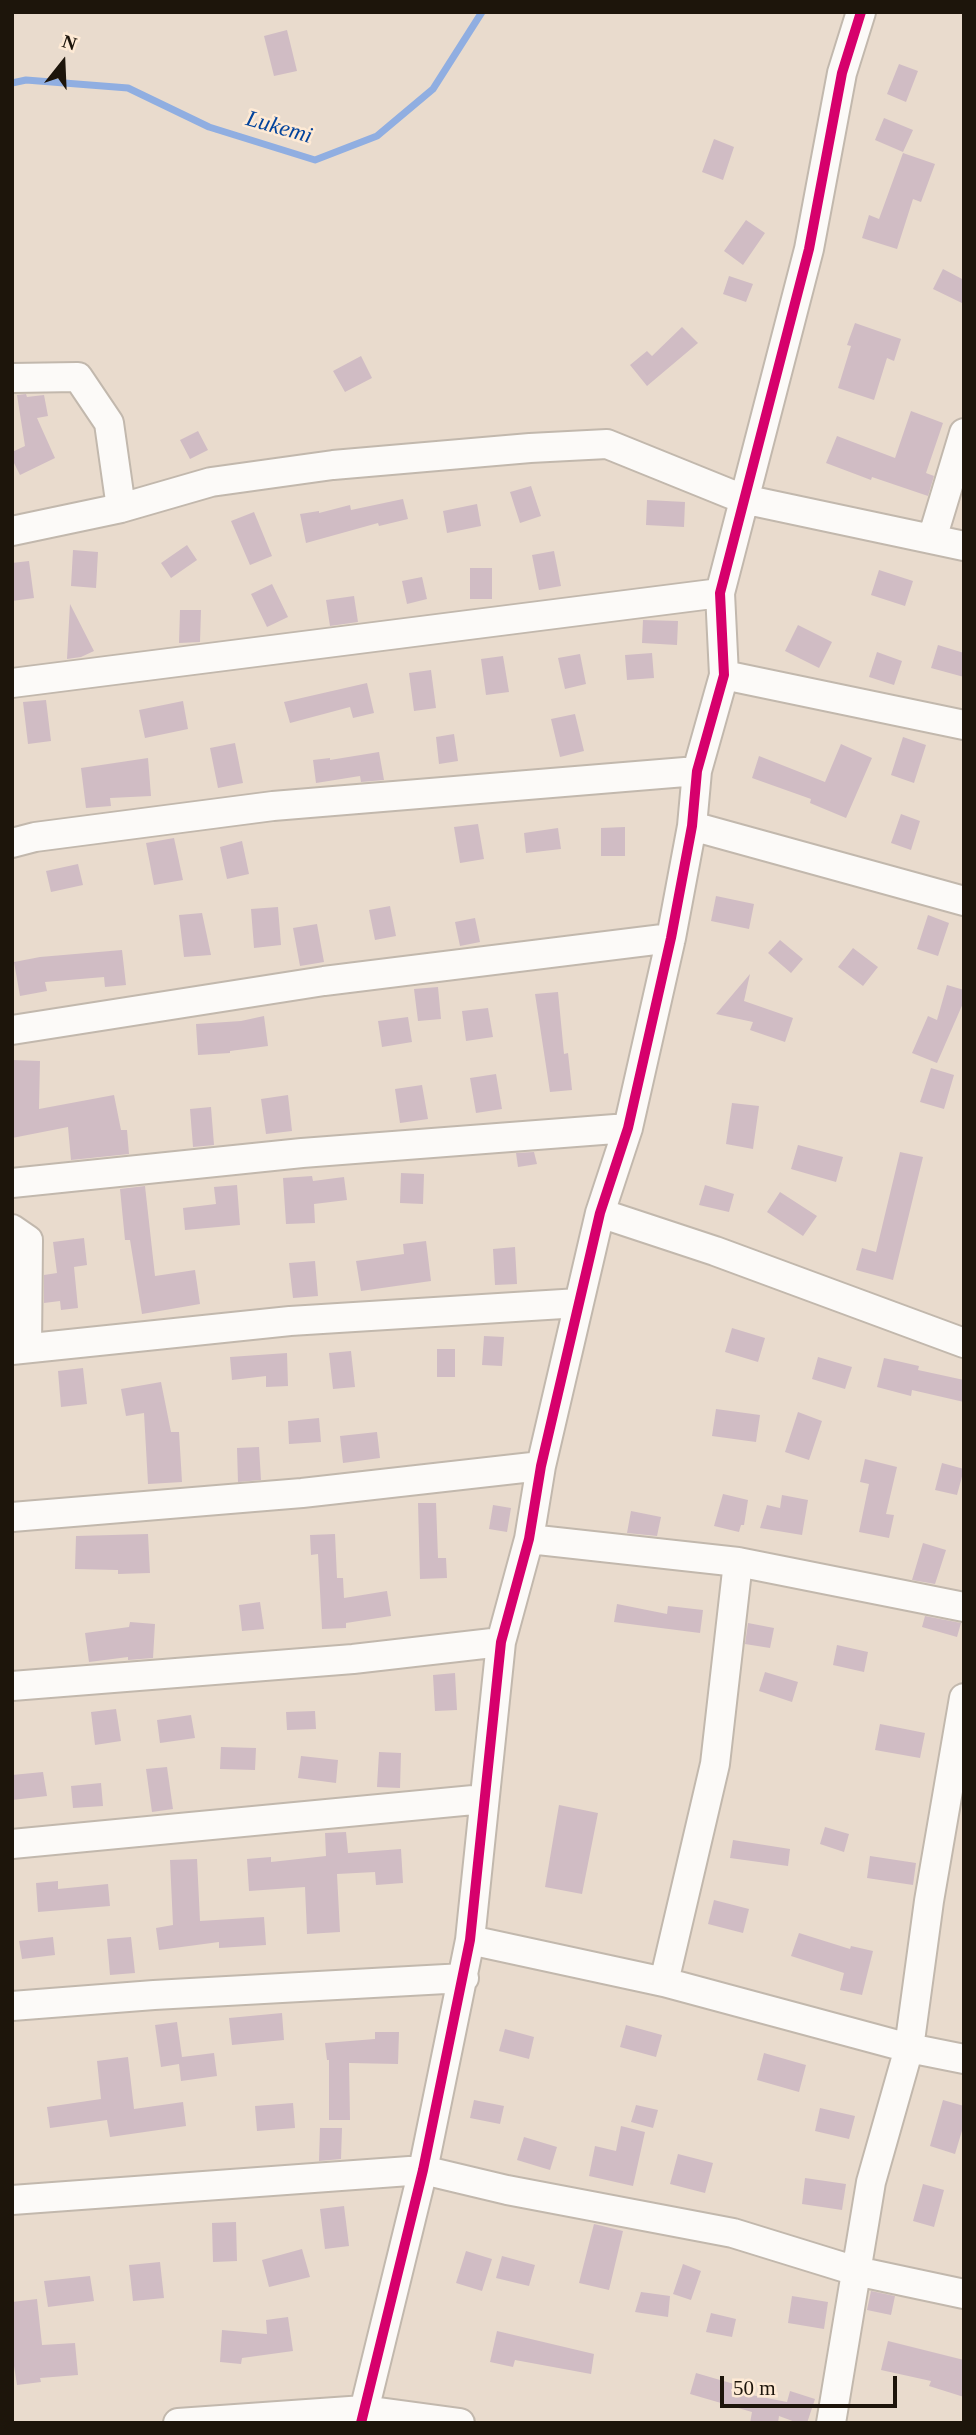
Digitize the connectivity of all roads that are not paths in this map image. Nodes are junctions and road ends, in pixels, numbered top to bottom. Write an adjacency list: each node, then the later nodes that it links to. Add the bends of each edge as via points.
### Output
1 (861, 12): 4 (street, via 842,73 808,249)
2 (12, 378): 5 (street, via 78,377 109,424)
3 (964, 433): 7 (street)
4 (743, 499): 5 (street, via 607,444 333,465 211,482); 7 (street); 9 (street)
5 (121, 508): 6 (street)
6 (12, 531)
7 (932, 538): 8 (street)
8 (964, 546)
9 (720, 593): 10 (street); 11 (street)
10 (724, 675): 12 (street); 13 (street)
11 (12, 683)
12 (964, 725)
13 (697, 771): 14 (street); 15 (street, via 272,806 35,837)
14 (692, 826): 16 (street); 17 (street)
15 (12, 844)
16 (964, 901)
17 (671, 938): 18 (street, via 324,981); 19 (street)
18 (12, 1030)
19 (628, 1128): 20 (street, via 302,1153); 21 (street)
20 (12, 1183)
21 (600, 1213): 23 (street); 24 (street)
22 (12, 1229): 25 (street, via 28,1240)
23 (579, 1303): 25 (street, via 290,1321); 26 (street)
24 (964, 1343)
25 (20, 1349)
26 (541, 1466): 27 (street, via 302,1493); 28 (street)
27 (12, 1517)
28 (529, 1539): 29 (street); 31 (street)
29 (737, 1562): 30 (street); 38 (street, via 715,1764)
30 (964, 1607)
31 (501, 1642): 32 (street, via 353,1659); 34 (street)
32 (12, 1686)
33 (964, 1698): 40 (street)
34 (484, 1799): 35 (street); 36 (street)
35 (12, 1844)
36 (470, 1940): 37 (street); 38 (street)
37 (464, 1978): 39 (street); 42 (street)
38 (664, 1982): 40 (street)
39 (12, 2006)
40 (909, 2048): 41 (street); 44 (street, via 871,2182)
41 (964, 2059)
42 (423, 2170): 43 (street); 44 (street, via 733,2233); 46 (street)
43 (12, 2200)
44 (856, 2271): 45 (street); 49 (street)
45 (964, 2294)
46 (363, 2416): 47 (street); 48 (street)
47 (178, 2423)
48 (460, 2423)
49 (831, 2423)

